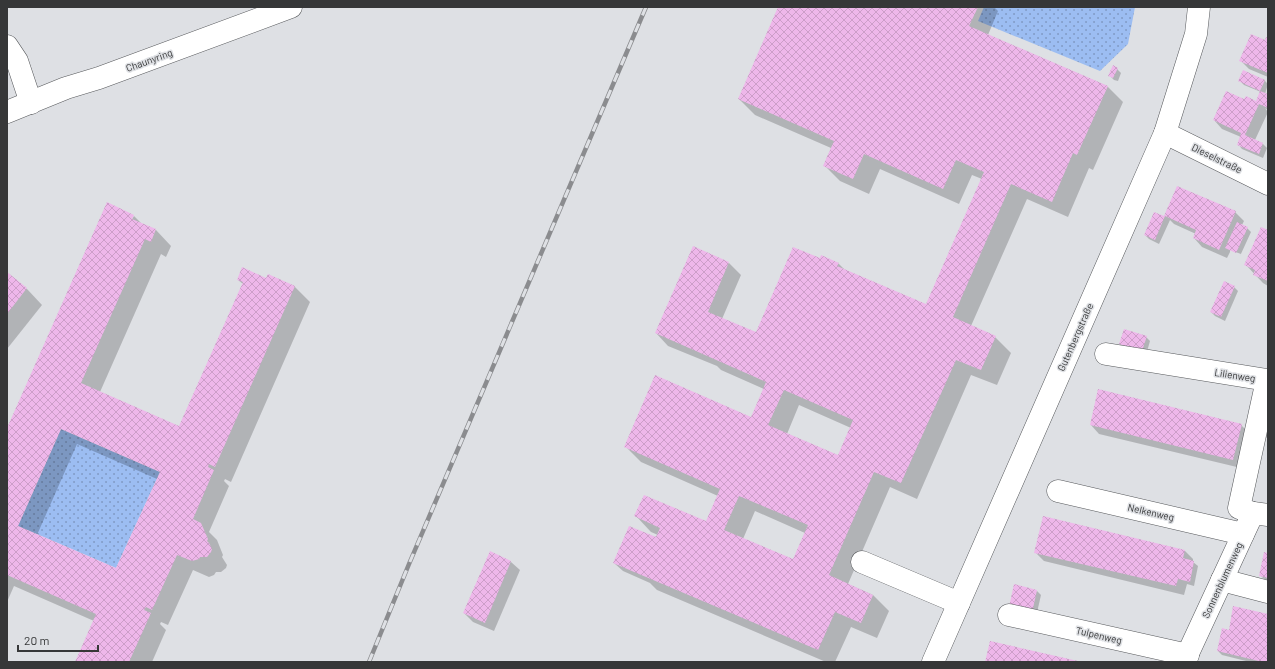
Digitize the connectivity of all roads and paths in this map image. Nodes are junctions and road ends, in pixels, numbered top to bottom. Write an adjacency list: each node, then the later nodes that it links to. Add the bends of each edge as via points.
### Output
1 (291, 7): 4 (street, Chaunyring)
2 (1198, 7): 6 (street, Gutenbergstraße, via 1196,34)
3 (7, 46): 4 (street, via 17,61)
4 (31, 103): 5 (street, Chaunyring)
5 (7, 112)
6 (1165, 132): 7 (street, Dieselstraße); 15 (street, Gutenbergstraße)
7 (1268, 184)
8 (1106, 354): 10 (street, Lilienweg, via 1267,380 1239,508)
9 (1058, 491): 11 (street, Nelkenweg)
10 (1260, 514): 11 (street, Sonnenblumenweg)
11 (1243, 534): 13 (street, Sonnenblumenweg)
12 (862, 562): 15 (street)
13 (1222, 580): 14 (street); 17 (street, Sonnenblumenweg)
14 (1268, 592)
15 (959, 603): 18 (street, Gutenbergstraße)
16 (1010, 615): 17 (street, Tulpenweg)
17 (1186, 658)
18 (933, 662)

